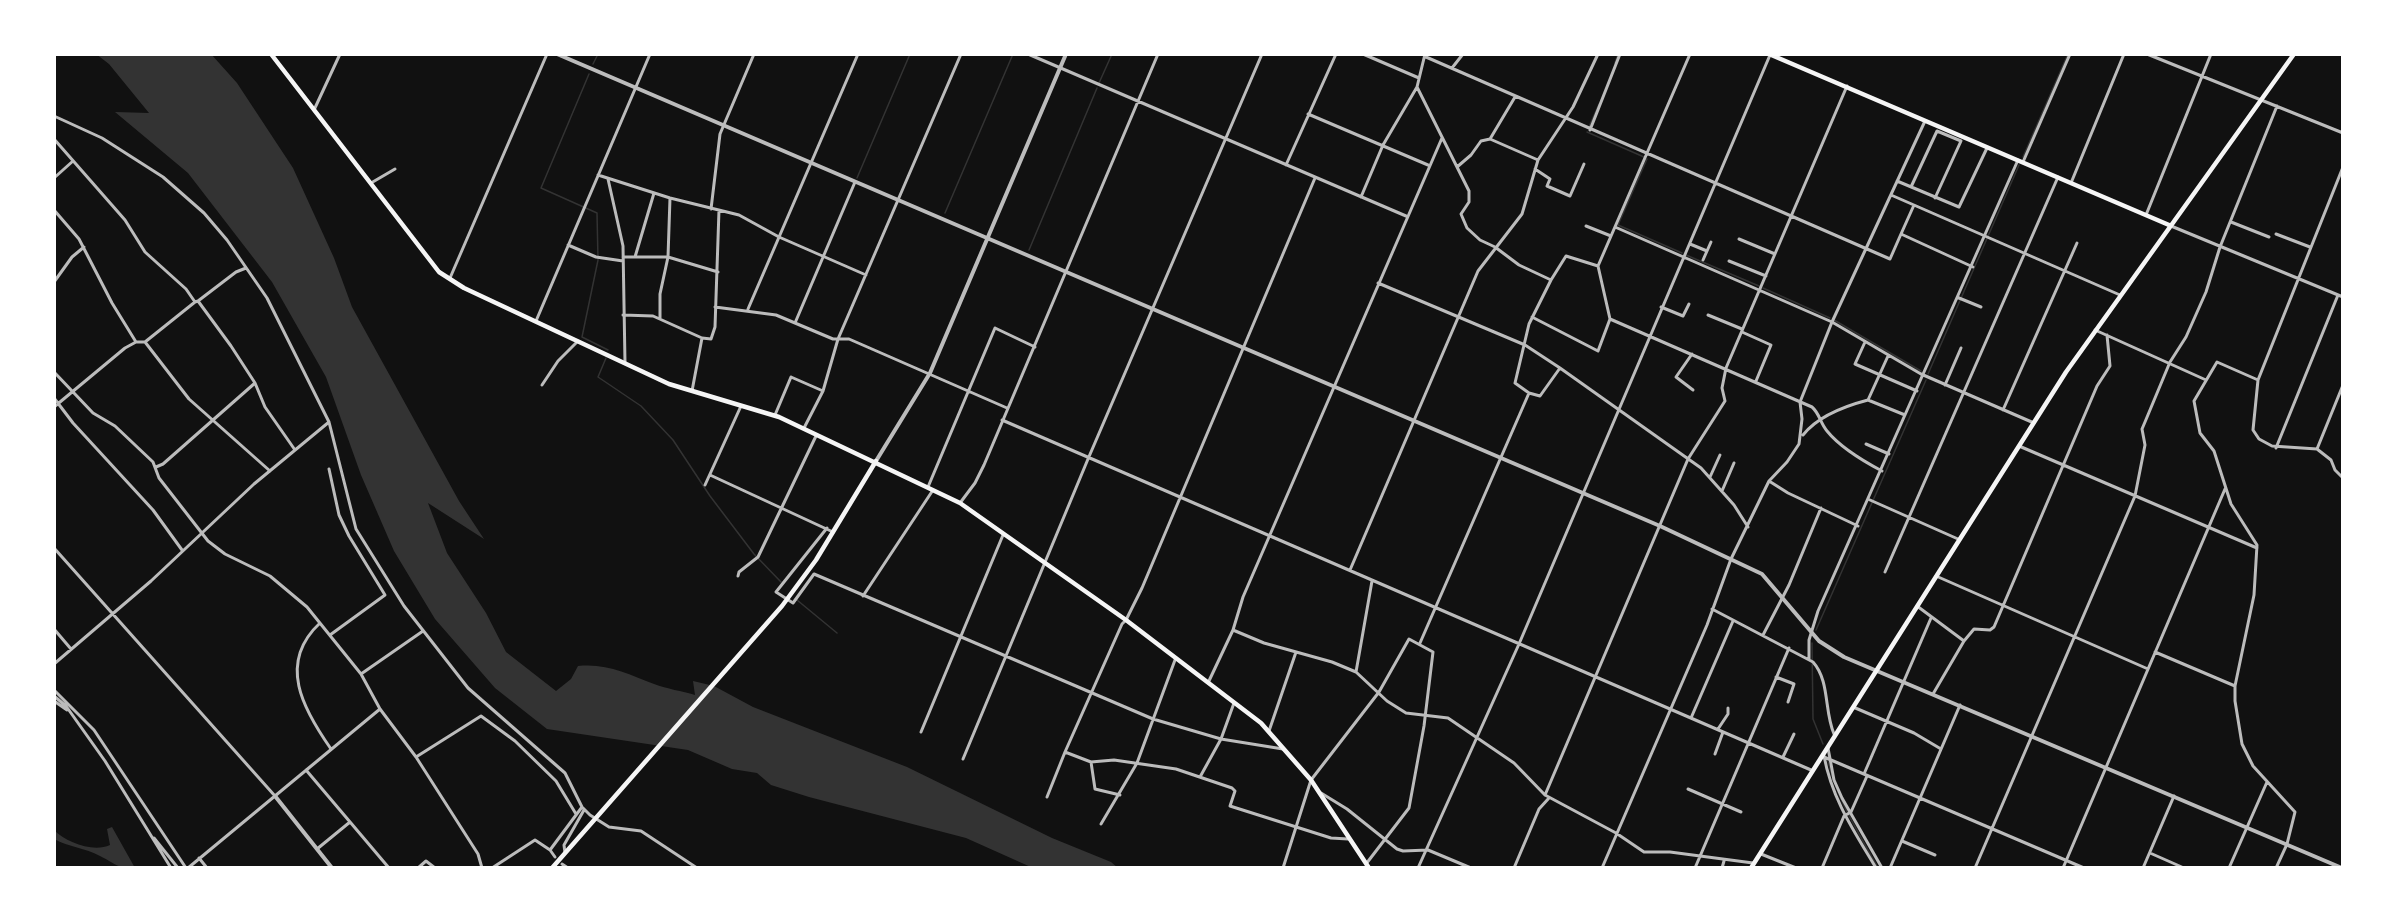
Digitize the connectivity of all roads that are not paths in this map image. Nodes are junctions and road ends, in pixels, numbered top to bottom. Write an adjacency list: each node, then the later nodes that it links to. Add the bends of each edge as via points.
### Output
1 (271, 54): 38 (main road)
2 (339, 54): 38 (street)
3 (547, 54): 128 (street)
4 (557, 54): 33 (street)
5 (650, 54): 33 (street)
6 (754, 54): 43 (street)
7 (858, 54): 56 (street)
8 (961, 54): 80 (street)
9 (1028, 54): 27 (street)
10 (1066, 54): 27 (street)
11 (1158, 54): 36 (street)
12 (1262, 54): 48 (street)
13 (1336, 54): 39 (street)
14 (1363, 54): 30 (street)
15 (1463, 54): 28 (street)
16 (1598, 54): 41 (street)
17 (1620, 54): 44 (street)
18 (1690, 54): 52 (street)
19 (1769, 54): 26 (main road); 73 (street)
20 (2070, 54): 55 (street)
21 (2124, 54): 71 (street)
22 (2147, 54): 29 (street)
23 (2211, 54): 29 (street)
24 (2294, 54): 35 (main road)
25 (1425, 56): 28 (street); 30 (street)
26 (1777, 56): 31 (main road)
27 (1060, 68): 36 (street); 98 (street)
28 (1452, 68): 34 (street)
29 (2202, 76): 35 (street); 85 (street)
30 (1419, 78): 32 (street)
31 (1847, 86): 42 (main road); 87 (street)
32 (1417, 87): 46 (street); 50 (street)
33 (635, 88): 43 (street); 64 (street)
34 (1515, 97): 41 (street); 49 (street)
35 (2262, 100): 37 (street); 89 (main road)
36 (1138, 102): 48 (street); 124 (street)
37 (2277, 106): 45 (street); 88 (street)
38 (313, 111): 72 (main road)
39 (1308, 114): 50 (street); 58 (street)
40 (54, 116): 121 (street, via 102,138 163,177 204,213)
41 (1565, 120): 44 (street); 53 (street)
42 (1926, 120): 51 (main road); 69 (street)
43 (723, 126): 56 (street); 82 (street)
44 (1590, 130): 52 (street)
45 (2343, 133)
46 (1442, 138): 59 (street); 61 (street)
47 (54, 139): 54 (street)
48 (1226, 139): 58 (street); 143 (street)
49 (1490, 139): 53 (street); 61 (street, via 1481,141)
50 (1383, 145): 59 (street); 77 (street)
51 (1987, 147): 55 (main road); 79 (street, via 1959,207)
52 (1647, 155): 73 (street); 91 (street)
53 (1538, 160): 63 (street)
54 (73, 161): 66 (street); 137 (street, via 125,220 146,252)
55 (2021, 161): 65 (main road); 96 (street)
56 (811, 163): 70 (street); 95 (street)
57 (1584, 164): 63 (street, via 1570,196 1547,186 1550,179)
58 (1286, 165): 67 (street)
59 (1428, 165): 86 (street)
60 (2343, 166): 107 (street)
61 (1456, 168): 105 (street, via 1469,191 1469,202 1461,214 1467,228)
62 (395, 169): 72 (street)
63 (1536, 169): 105 (street, via 1522,214)
64 (598, 175): 68 (street); 103 (street)
65 (2058, 177): 71 (main road); 111 (street)
66 (54, 178)
67 (1315, 178): 77 (street); 165 (street)
68 (608, 179): 75 (street); 116 (street)
69 (1897, 181): 74 (street); 76 (street)
70 (855, 182): 80 (street); 112 (street)
71 (2072, 183): 85 (main road)
72 (369, 184): 128 (main road, via 430,264)
73 (1714, 184): 87 (street); 101 (street)
74 (1911, 187): 79 (street); 79 (street, via 1937,131 1961,141)
75 (654, 193): 78 (street); 114 (street)
76 (1891, 195): 81 (street); 108 (street)
77 (1361, 197): 86 (street)
78 (670, 198): 82 (street); 115 (street)
79 (1935, 198)
80 (898, 201): 98 (street); 125 (street)
81 (1914, 205): 92 (street); 96 (street)
82 (711, 209): 84 (street)
83 (54, 210): 104 (street)
84 (719, 210): 95 (street, via 739,215); 123 (street)
85 (2146, 215): 89 (main road)
86 (1406, 216): 131 (street)
87 (1791, 217): 108 (street); 110 (street)
88 (2231, 221): 97 (street); 106 (street)
89 (2169, 225): 106 (street); 133 (main road)
90 (1586, 226): 94 (street)
91 (1615, 227): 94 (street); 113 (street)
92 (1901, 234): 108 (street, via 1890,259); 120 (street)
93 (2276, 234): 107 (street)
94 (1611, 236): 119 (street)
95 (778, 237): 112 (street); 142 (street)
96 (1988, 237): 111 (street); 120 (street)
97 (2269, 237)
98 (987, 239): 124 (street); 174 (street)
99 (1739, 239): 110 (street)
100 (1712, 242): 109 (street)
101 (1689, 243): 109 (street); 113 (street)
102 (2077, 243): 122 (street)
103 (568, 245): 116 (street, via 598,257); 150 (street)
104 (84, 247): 130 (street); 160 (street)
105 (1495, 247): 129 (street, via 1519,265); 146 (street, via 1478,271)
106 (2220, 247): 127 (street); 169 (street, via 2186,337)
107 (2310, 247): 127 (street)
108 (1866, 248): 151 (street)
109 (1707, 251): 117 (street)
110 (1775, 254): 126 (street)
111 (2026, 254): 122 (street); 192 (street)
112 (823, 256): 125 (street); 152 (street)
113 (1684, 256): 132 (street); 140 (street)
114 (635, 257): 115 (street); 116 (street)
115 (668, 257): 123 (street); 148 (street, via 660,294)
116 (623, 259): 144 (street)
117 (1703, 260)
118 (1729, 261): 126 (street)
119 (1598, 266): 129 (street, via 1566,256); 149 (street)
120 (1973, 267): 136 (street)
121 (246, 268): 137 (street); 207 (street, via 276,315)
122 (2065, 270): 133 (street); 201 (street)
123 (718, 272): 139 (street)
124 (1065, 273): 143 (street); 164 (street)
125 (866, 275): 158 (street)
126 (1766, 276): 132 (street)
127 (2298, 278): 134 (street); 178 (street)
128 (450, 279): 150 (main road)
129 (1551, 280): 147 (street)
130 (54, 282)
131 (1378, 283): 146 (street); 184 (street)
132 (1760, 289): 151 (street); 153 (street)
133 (2120, 295): 154 (main road)
134 (2338, 295): 135 (street); 215 (street)
135 (2343, 297)
136 (1959, 298): 141 (street); 175 (street, via 1929,367)
137 (196, 302): 161 (street); 180 (street)
138 (1689, 304): 140 (street, via 1683,316)
139 (715, 307): 142 (street); 157 (street, via 711,339)
140 (1661, 307): 155 (street)
141 (1981, 307)
142 (748, 309): 152 (street)
143 (1152, 309): 165 (street); 220 (street)
144 (623, 315): 148 (street); 170 (street)
145 (1708, 315): 153 (street)
146 (1458, 317): 163 (street); 208 (street)
147 (1532, 318): 149 (street, via 1598,351); 163 (street)
148 (660, 319): 157 (street)
149 (1610, 319): 155 (street)
150 (536, 321): 159 (main road)
151 (1832, 322): 162 (street); 195 (street)
152 (795, 323): 158 (street)
153 (1742, 330): 172 (street); 179 (street, via 1771,345)
154 (2095, 330): 156 (street); 209 (main road)
155 (1649, 335): 167 (street); 200 (street)
156 (2107, 335): 169 (street); 225 (street, via 2110,366)
157 (702, 338): 187 (street)
158 (838, 339): 174 (street, via 849,339); 188 (street)
159 (578, 341): 170 (main road); 182 (street)
160 (136, 342): 161 (street); 185 (street)
161 (145, 342): 204 (street, via 189,399)
162 (1865, 342): 168 (street); 176 (street, via 1855,364)
163 (1524, 345): 171 (street); 191 (street, via 1515,383)
164 (1035, 346): 189 (street, via 995,328); 199 (street)
165 (1241, 348): 184 (street); 240 (street)
166 (1961, 348): 183 (street)
167 (1692, 354): 172 (street); 186 (street, via 1676,376)
168 (1888, 356): 175 (street); 176 (street)
169 (2170, 362): 177 (street); 239 (street, via 2142,429 2145,445)
170 (625, 363): 187 (main road)
171 (1560, 368): 191 (street, via 1540,396); 200 (street)
172 (1726, 368): 179 (street); 222 (street, via 1722,388 1725,401)
173 (54, 372): 185 (street)
174 (930, 373): 189 (street); 223 (street)
175 (1921, 374): 183 (street); 190 (street)
176 (1879, 375): 190 (street); 194 (street)
177 (2206, 380): 178 (street, via 2217,362); 236 (street, via 2194,401 2200,433 2214,451)
178 (2258, 380): 215 (street, via 2253,430 2259,440)
179 (1755, 382): 195 (street)
180 (255, 383): 204 (street); 217 (street, via 265,407)
181 (2343, 384): 216 (street)
182 (542, 385)
183 (1945, 385): 192 (street)
184 (1333, 388): 208 (street); 254 (street)
185 (72, 390): 196 (street); 226 (street)
186 (1694, 390)
187 (692, 391): 197 (main road)
188 (823, 391): 203 (street, via 791,377); 210 (street)
189 (969, 391): 199 (street); 235 (street)
190 (1917, 391): 202 (street)
191 (1529, 393): 221 (street)
192 (1964, 393): 201 (street); 245 (street)
193 (54, 398): 196 (street)
194 (1868, 399): 202 (street); 205 (street)
195 (1800, 402): 205 (street, via 1812,407); 212 (street)
196 (59, 403): 198 (street); 258 (street, via 153,510)
197 (742, 405): 203 (main road); 230 (street)
198 (54, 407)
199 (1007, 408): 206 (street)
200 (1618, 408): 222 (street); 238 (street)
201 (2003, 410): 209 (street)
202 (1906, 415): 219 (street)
203 (775, 416): 210 (main road)
204 (212, 419): 226 (street); 228 (street)
205 (1822, 419): 212 (street); 229 (street, via 1826,430 1864,462)
206 (1002, 420): 220 (street); 242 (street, via 975,483)
207 (329, 422): 217 (street); 279 (street, via 356,529)
208 (1413, 422): 221 (street); 261 (street)
209 (2034, 423): 214 (main road)
210 (804, 428): 211 (main road)
211 (817, 434): 223 (main road); 243 (street)
212 (1802, 436): 233 (street, via 1787,462)
213 (1866, 444): 219 (street)
214 (2019, 446): 225 (street); 255 (main road)
215 (2276, 448): 216 (street)
216 (2317, 448): 232 (street)
217 (295, 450): 228 (street)
218 (1720, 454): 231 (street)
219 (1889, 454): 229 (street)
220 (1088, 459): 240 (street); 260 (street)
221 (1500, 459): 238 (street); 270 (street)
222 (1688, 459): 231 (street); 246 (street)
223 (876, 461): 235 (main road); 251 (main road)
224 (1734, 463): 237 (street)
225 (2062, 464): 239 (street); 269 (street)
226 (156, 467): 252 (street, via 159,478)
227 (329, 470): 281 (street, via 339,515 385,595)
228 (270, 471): 252 (street)
229 (1882, 471): 241 (street)
230 (710, 475): 234 (street); 243 (street)
231 (1710, 477): 237 (street)
232 (2343, 478)
233 (1769, 481): 244 (street); 248 (street)
234 (705, 486)
235 (930, 488): 242 (main road); 266 (street)
236 (2226, 488): 249 (street); 257 (street)
237 (1722, 490): 248 (street)
238 (1582, 494): 246 (street); 287 (street)
239 (2135, 496): 249 (street); 284 (street)
240 (1178, 497): 254 (street); 274 (street)
241 (1871, 501): 245 (street); 247 (street)
242 (960, 503): 253 (main road)
243 (782, 508): 250 (street); 264 (street, via 756,558)
244 (1821, 508): 247 (street); 267 (street)
245 (1910, 518): 255 (street); 262 (street)
246 (1660, 526): 259 (street); 301 (street)
247 (1858, 526): 280 (street)
248 (1748, 527): 259 (street)
249 (2208, 527): 257 (street); 291 (street)
250 (827, 528): 251 (street); 266 (street, via 776,592 794,603 814,574)
251 (833, 532): 379 (main road, via 782,606)
252 (202, 534): 258 (street); 276 (street, via 225,554 270,576)
253 (1003, 535): 260 (main road); 283 (street)
254 (1269, 536): 261 (street); 278 (street)
255 (1958, 539): 263 (main road)
256 (54, 548): 272 (street)
257 (2257, 548): 304 (street, via 2254,595)
258 (182, 550): 272 (street)
259 (1731, 559): 267 (street, via 1762,574); 271 (street)
260 (1046, 564): 274 (main road); 292 (street)
261 (1350, 570): 265 (street)
262 (1885, 572)
263 (1934, 575): 268 (main road); 269 (street)
264 (738, 576)
265 (1372, 580): 270 (street); 298 (street)
266 (863, 596): 283 (street)
267 (1784, 597): 280 (street); 282 (street)
268 (1915, 605): 273 (street); 297 (main road)
269 (2003, 605): 284 (street); 285 (street, via 1994,627 1974,629)
270 (1435, 608): 286 (street); 287 (street)
271 (1712, 609): 275 (street); 317 (street)
272 (113, 613): 289 (street); 355 (street)
273 (1931, 618): 285 (street); 302 (street)
274 (1126, 620): 293 (main road); 307 (street)
275 (1734, 621): 282 (street); 320 (street)
276 (320, 623): 281 (street); 334 (street, via 302,643 298,682 310,718)
277 (54, 629): 289 (street)
278 (1233, 630): 290 (street); 303 (street)
279 (423, 631): 299 (street); 361 (street, via 468,688 564,773)
280 (1811, 632): 294 (street); 297 (street, via 1830,648)
281 (330, 635): 299 (street)
282 (1764, 635): 288 (street)
283 (961, 637): 292 (street); 325 (street)
284 (2075, 637): 296 (street); 329 (street)
285 (1964, 641): 308 (street)
286 (1420, 643): 306 (street, via 1409,639); 319 (street, via 1432,651)
287 (1519, 644): 301 (street); 330 (street)
288 (1789, 648): 294 (street); 300 (street)
289 (71, 650): 295 (street)
290 (1296, 652): 298 (street); 324 (street)
291 (2155, 652): 296 (street); 304 (street)
292 (1007, 657): 307 (street); 342 (street)
293 (1175, 660): 303 (main road); 321 (street)
294 (1811, 660): 328 (street, via 1821,672)
295 (54, 664)
296 (2148, 669): 345 (street)
297 (1874, 670): 302 (street); 314 (main road)
298 (1356, 672): 306 (street)
299 (361, 674): 316 (street)
300 (1776, 677): 311 (street, via 1794,684); 332 (street)
301 (1595, 678): 317 (street); 358 (street)
302 (1904, 681): 308 (street); 322 (street)
303 (1208, 683): 312 (main road)
304 (2235, 686): 351 (street, via 2242,744)
305 (54, 690): 394 (street, via 94,730)
306 (1379, 692): 319 (street, via 1406,713); 350 (street)
307 (1092, 693): 321 (street); 337 (street)
308 (1934, 694): 313 (street)
309 (54, 696): 318 (street)
310 (54, 701): 318 (street)
311 (1788, 702)
312 (1234, 703): 324 (main road); 331 (street)
313 (1960, 705): 329 (street); 336 (street)
314 (1851, 706): 322 (street); 328 (main road)
315 (1728, 708): 323 (street)
316 (380, 709): 334 (street); 339 (street)
317 (1670, 709): 320 (street); 370 (street)
318 (68, 711): 371 (street)
319 (1426, 714): 330 (street, via 1448,718); 373 (street, via 1408,808)
320 (1691, 718): 323 (street)
321 (1153, 719): 331 (street); 344 (street)
322 (1886, 721): 336 (street); 348 (street)
323 (1718, 729): 326 (street)
324 (1269, 731): 335 (main road)
325 (921, 732)
326 (1723, 732): 332 (street); 338 (street)
327 (1794, 734): 340 (street)
328 (1834, 734): 333 (main road)
329 (2032, 735): 345 (street); 369 (street)
330 (1477, 737): 358 (street, via 1514,762); 378 (street)
331 (1221, 739): 335 (street); 349 (street)
332 (1748, 742): 340 (street); 360 (street)
333 (1827, 746): 341 (main road); 341 (street)
334 (331, 749): 346 (street)
335 (1285, 749): 350 (main road)
336 (1941, 749): 359 (street)
337 (1065, 752): 343 (street); 356 (street)
338 (1715, 754)
339 (416, 757): 363 (street, via 481,716 515,741 556,781); 400 (street, via 478,854)
340 (1783, 757): 347 (street)
341 (1826, 757): 347 (main road); 348 (street); 364 (street); 364 (street, via 1829,782)
342 (963, 759)
343 (1090, 762): 344 (street); 354 (street, via 1095,789)
344 (1137, 763): 349 (street); 354 (street)
345 (2106, 767): 357 (street); 387 (street)
346 (306, 770): 355 (street); 365 (street)
347 (1811, 770): 380 (main road)
348 (1865, 775): 359 (street); 364 (street)
349 (1200, 777): 367 (street, via 1235,790 1230,806)
350 (1311, 780): 353 (main road); 367 (street)
351 (2267, 782): 368 (street); 375 (street, via 2295,812)
352 (1688, 789): 360 (street)
353 (1321, 793): 372 (main road); 373 (street)
354 (1120, 795): 366 (street)
355 (275, 796): 376 (street); 384 (street)
356 (1047, 796)
357 (2174, 796): 368 (street); 381 (street)
358 (1547, 797): 370 (street); 408 (street)
359 (1920, 798): 369 (street); 374 (street)
360 (1722, 804): 362 (street); 385 (street)
361 (583, 809): 363 (street); 379 (street, via 564,845); 404 (street, via 609,827 641,831)
362 (1741, 812)
363 (576, 814): 377 (street)
364 (1847, 814): 413 (street); 414 (street); 415 (street)
365 (350, 822): 376 (street); 397 (street)
366 (1101, 824)
367 (1298, 826): 372 (street); 405 (street)
368 (2247, 827): 375 (street); 422 (street)
369 (1992, 828): 387 (street); 417 (street)
370 (1616, 833): 385 (street, via 1644,852); 409 (street)
371 (151, 835): 392 (street); 393 (street)
372 (1348, 840): 390 (main road)
373 (1385, 841): 378 (street, via 1403,851); 390 (street)
374 (1902, 841): 382 (street); 416 (street)
375 (2287, 844): 388 (street); 423 (street)
376 (317, 849): 396 (street)
377 (550, 850): 383 (street); 401 (street, via 535,840)
378 (1428, 850): 406 (street); 407 (street)
379 (565, 853): 402 (main road)
380 (1760, 853): 391 (main road); 412 (street)
381 (2150, 853): 420 (street); 421 (street)
382 (1935, 855)
383 (555, 857)
384 (199, 858): 394 (street); 395 (street)
385 (1700, 858): 386 (street); 410 (street)
386 (1724, 861): 391 (street); 411 (street)
387 (2066, 861): 418 (street); 419 (street)
388 (2330, 863): 424 (street); 425 (street)
389 (562, 864): 403 (street)
390 (1367, 866)
391 (1752, 866)
392 (171, 868)
393 (178, 868)
394 (187, 868)
395 (207, 868)
396 (332, 868)
397 (388, 868)
398 (418, 868): 399 (street, via 426,861)
399 (435, 868)
400 (482, 868)
401 (492, 868)
402 (552, 868)
403 (568, 868)
404 (697, 868)
405 (1283, 868)
406 (1418, 868)
407 (1471, 868)
408 (1514, 868)
409 (1602, 868)
410 (1695, 868)
411 (1722, 868)
412 (1796, 868)
413 (1822, 868)
414 (1876, 868)
415 (1882, 868)
416 (1890, 868)
417 (1975, 868)
418 (2063, 868)
419 (2084, 868)
420 (2143, 868)
421 (2184, 868)
422 (2229, 868)
423 (2276, 868)
424 (2327, 868)
425 (2342, 868)

